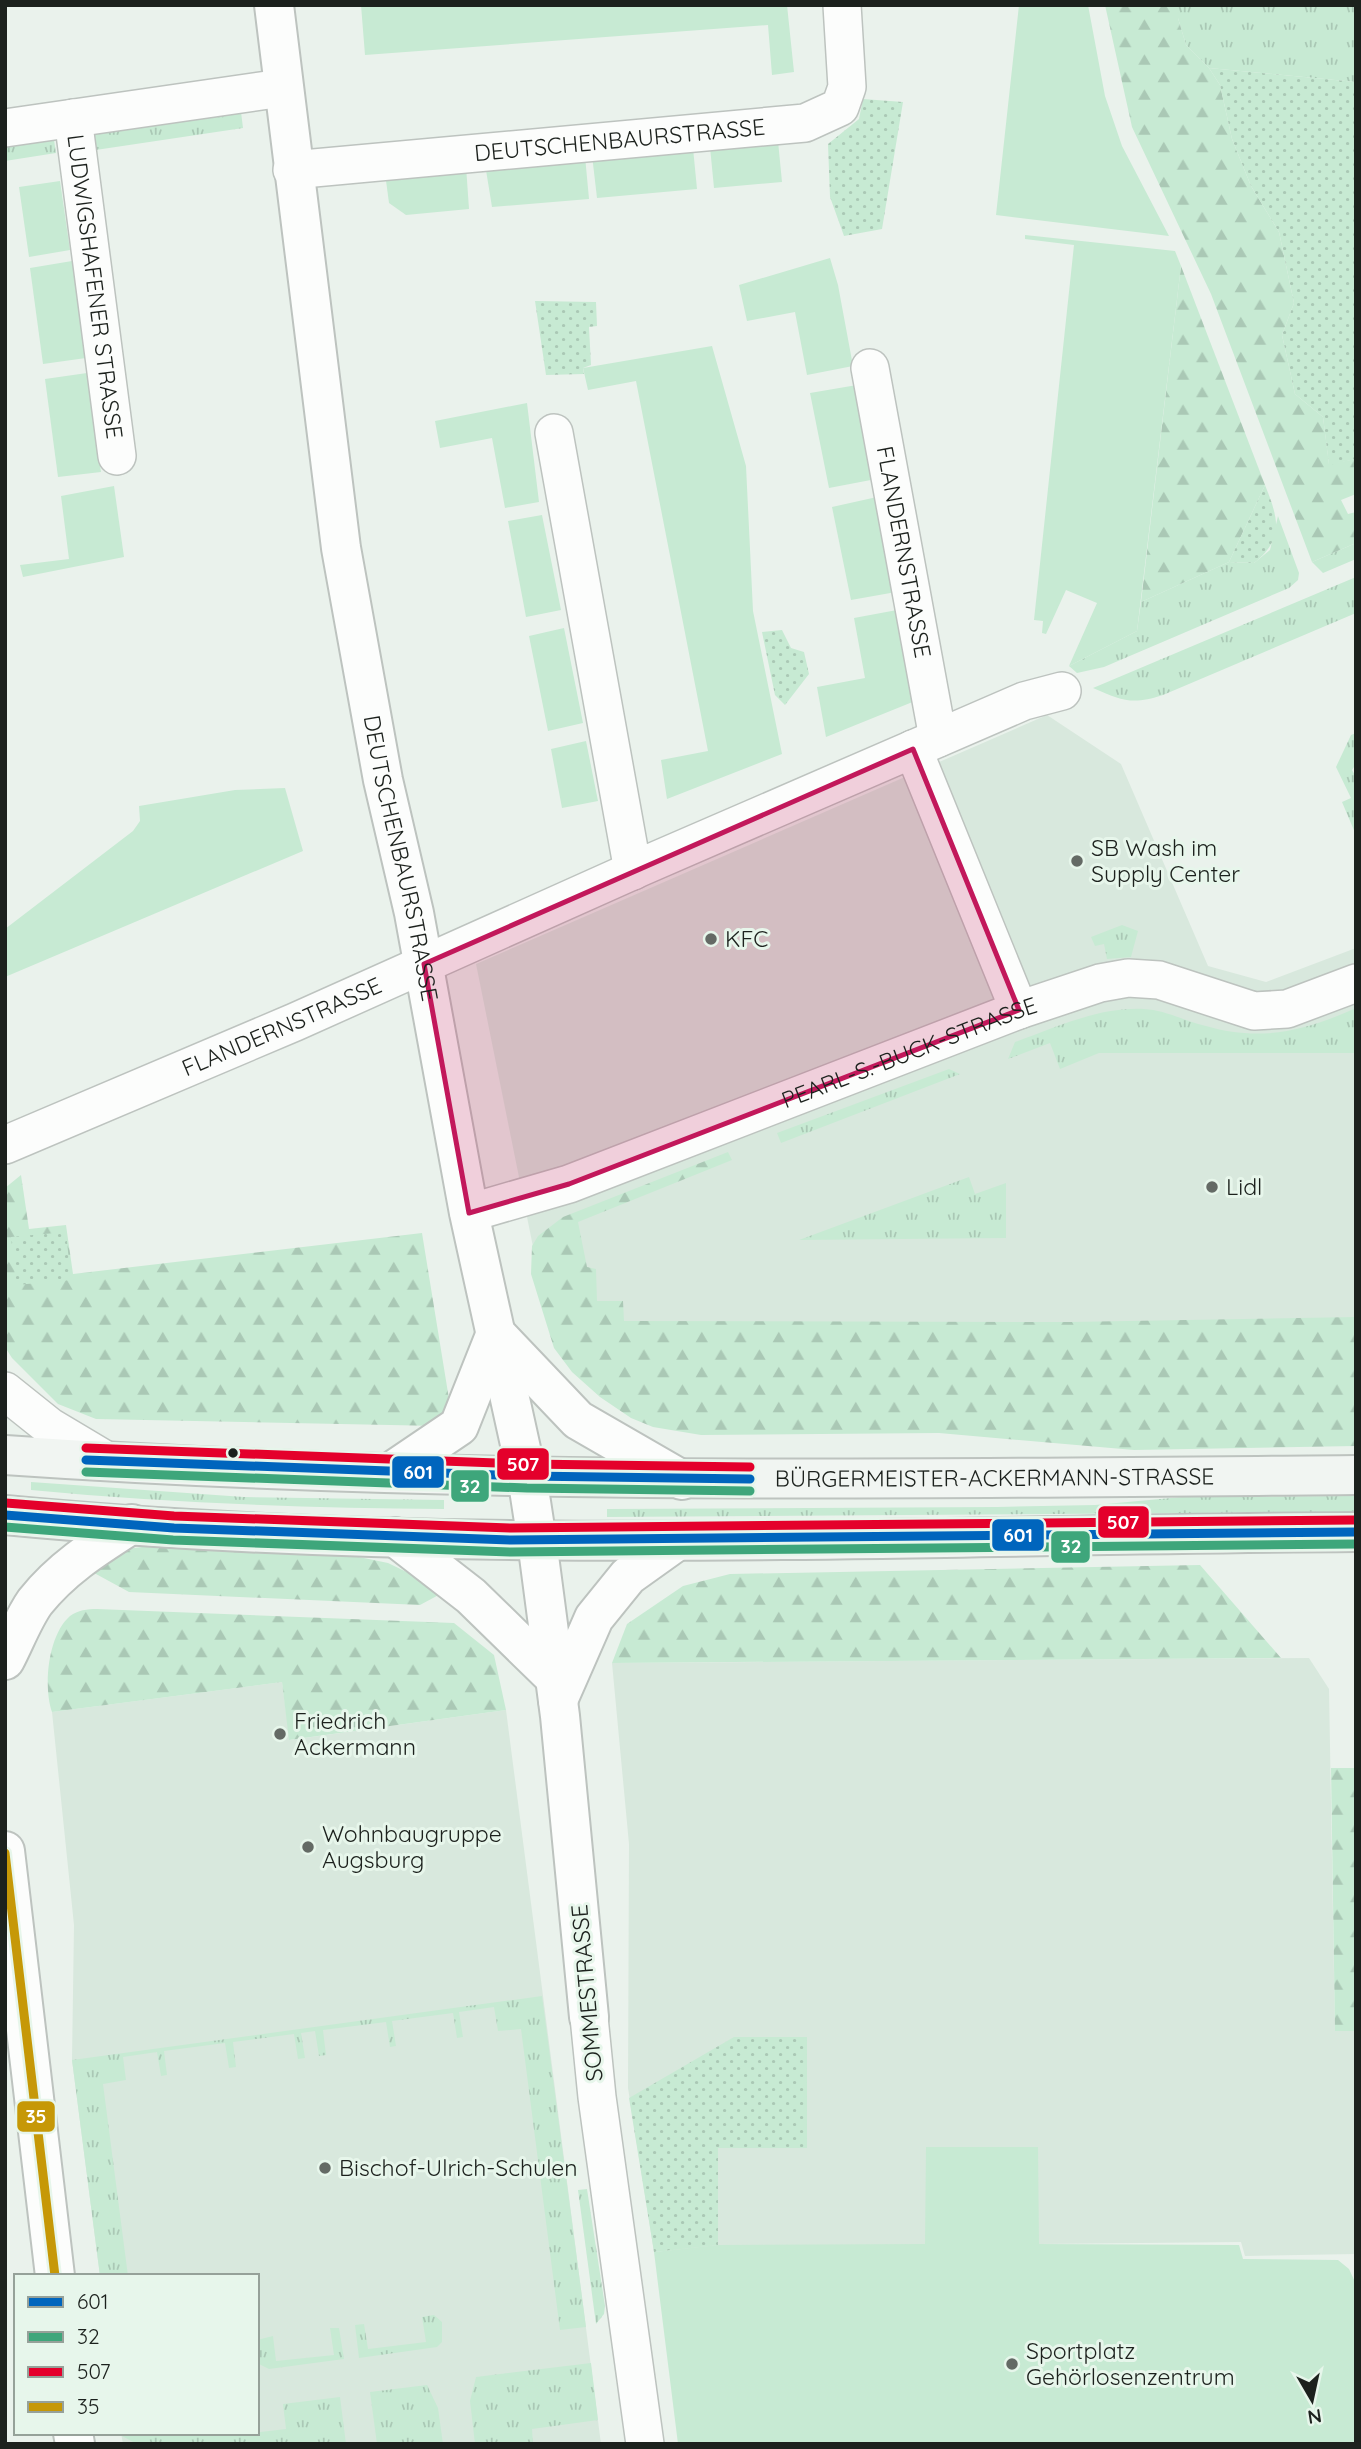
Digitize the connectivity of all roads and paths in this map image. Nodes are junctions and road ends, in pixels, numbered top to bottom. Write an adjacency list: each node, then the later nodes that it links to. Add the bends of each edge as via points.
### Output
1 (274, 5): 3 (street, DEUTSCHENBAURSTRASSE)
2 (842, 5): 6 (street, DEUTSCHENBAURSTRASSE, via 847,87 840,107 813,120)
3 (282, 89): 4 (street, LUDWIGSHAFENER STRASSE); 6 (street, DEUTSCHENBAURSTRASSE)
4 (73, 118): 5 (street, LUDWIGSHAFENER STRASSE); 9 (street, LUDWIGSHAFENER STRASSE)
5 (5, 128)
6 (292, 170): 13 (street, DEUTSCHENBAURSTRASSE, via 341,548 383,780)
7 (870, 368): 11 (street, FLANDERNSTRASSE)
8 (554, 433): 12 (street)
9 (117, 456)
10 (1062, 691): 11 (street, FLANDERNSTRASSE, via 1024,701)
11 (926, 743): 12 (street, FLANDERNSTRASSE); 15 (street)
12 (633, 870): 13 (street, FLANDERNSTRASSE)
13 (424, 964): 16 (street, FLANDERNSTRASSE); 17 (street, DEUTSCHENBAURSTRASSE)
14 (1356, 983): 15 (street, PEARL-S.-BUCK-STRASSE, via 1287,1009 1254,1011 1159,980 1128,978)
15 (1019, 1010): 17 (street, PEARL-S.-BUCK-STRASSE, via 569,1184)
16 (5, 1145)
17 (469, 1213): 18 (street, DEUTSCHENBAURSTRASSE)
18 (496, 1333): 22 (street, via 459,1426); 24 (street, DEUTSCHENBAURSTRASSE); 25 (street, via 578,1420)
19 (5, 1391): 21 (street, via 50,1427)
20 (5, 1455): 21 (main road, BÜRGERMEISTER-ACKERMANN-STRASSE)
21 (107, 1461): 22 (main road, BÜRGERMEISTER-ACKERMANN-STRASSE)
22 (391, 1472): 24 (main road, BÜRGERMEISTER-ACKERMANN-STRASSE)
23 (1356, 1475): 25 (main road, BÜRGERMEISTER-ACKERMANN-STRASSE)
24 (527, 1476): 25 (main road, BÜRGERMEISTER-ACKERMANN-STRASSE); 30 (street, DEUTSCHENBAURSTRASSE)
25 (682, 1480)
26 (5, 1515): 27 (main road)
27 (132, 1524): 29 (main road); 32 (street, via 79,1557 58,1578 34,1604)
28 (1356, 1532): 31 (main road)
29 (395, 1537): 30 (main road); 33 (street, via 471,1596)
30 (537, 1541): 31 (main road); 33 (street, SOMMESTRASSE)
31 (677, 1541): 33 (street, via 628,1576 594,1618)
32 (5, 1660)
33 (556, 1689): 36 (street, SOMMESTRASSE)
34 (5, 1852): 35 (street)
35 (10, 1929): 37 (street)
36 (589, 2017): 38 (street, SOMMESTRASSE)
37 (55, 2274)
38 (645, 2444)

